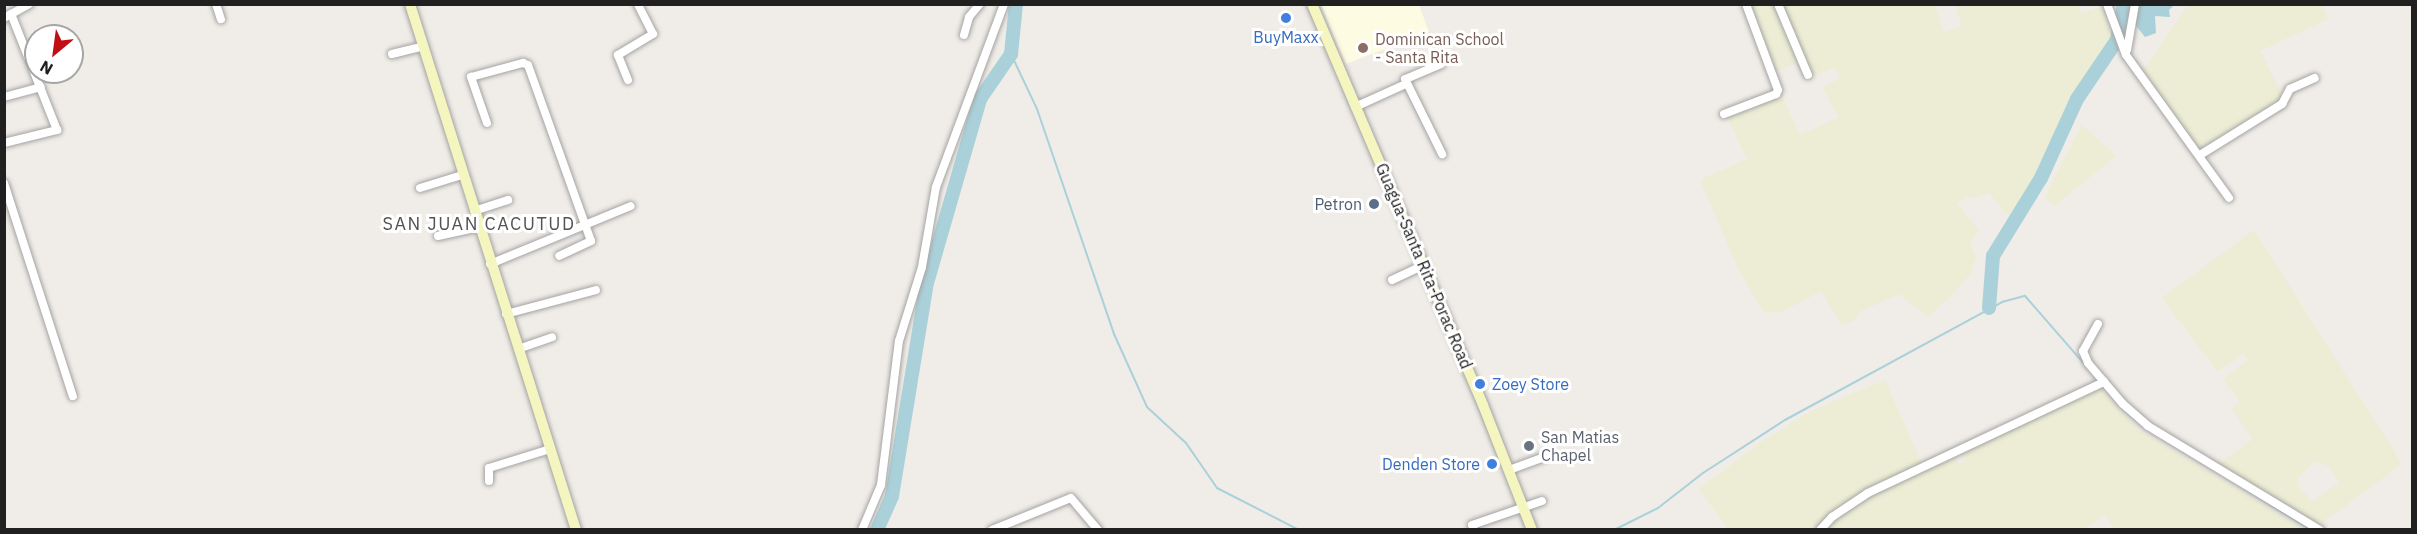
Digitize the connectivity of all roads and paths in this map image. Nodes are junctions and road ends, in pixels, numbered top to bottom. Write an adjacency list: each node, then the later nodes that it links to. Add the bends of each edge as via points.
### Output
1 (29, 4): 12 (street)
2 (216, 4): 13 (street)
3 (410, 4): 15 (main road)
4 (638, 4): 21 (street, via 652,34 618,55)
5 (980, 4): 14 (street, via 969,17)
6 (1004, 4): 59 (street, via 936,187 922,267 899,341 881,484)
7 (1312, 4): 25 (main road, Guagua-Santa Rita-Porac Road)
8 (1746, 4): 26 (street, via 1778,90)
9 (1778, 4): 19 (street)
10 (2107, 4): 16 (street)
11 (2135, 4): 16 (street)
12 (8, 16): 23 (street)
13 (222, 19)
14 (964, 35)
15 (423, 46): 17 (street); 31 (main road)
16 (2125, 47): 30 (street, via 2126,55)
17 (392, 54)
18 (1441, 64): 22 (street, via 1405,79)
19 (1808, 75)
20 (2315, 78): 30 (street, via 2290,89 2282,104)
21 (628, 80)
22 (1406, 84): 25 (street); 29 (street)
23 (41, 87): 24 (street); 28 (street, via 57,130)
24 (4, 97)
25 (1355, 107): 43 (main road, Guagua-Santa Rita-Porac Road)
26 (1724, 114)
27 (487, 123): 38 (street, via 471,77 523,63 528,66)
28 (4, 143)
29 (1442, 154)
30 (2200, 155): 34 (street)
31 (462, 175): 33 (street); 37 (main road)
32 (4, 183): 51 (street)
33 (420, 188)
34 (2229, 198)
35 (508, 200): 37 (street)
36 (631, 206): 38 (street)
37 (474, 211): 39 (main road)
38 (586, 226): 41 (street, via 589,244); 42 (street)
39 (479, 227): 40 (street); 42 (main road)
40 (438, 236)
41 (559, 256)
42 (490, 264): 46 (main road)
43 (1424, 266): 44 (street); 54 (main road, Guagua-Santa Rita-Porac Road)
44 (1392, 280)
45 (596, 290): 46 (street)
46 (506, 314): 49 (main road)
47 (2098, 324): 50 (street, via 2083,351)
48 (552, 337): 49 (street)
49 (518, 349): 52 (main road)
50 (2104, 382): 64 (street, via 1868,493 1832,517); 65 (street, via 2148,426)
51 (73, 396)
52 (550, 449): 55 (street, via 489,468); 58 (main road)
53 (1544, 457): 54 (street)
54 (1509, 470): 57 (main road, Guagua-Santa Rita-Porac Road)
55 (489, 481)
56 (1542, 501): 57 (street)
57 (1523, 507): 62 (street, via 1472,525); 63 (main road, Guagua-Santa Rita-Porac Road)
58 (576, 530)
59 (862, 530)
60 (992, 530): 61 (street, via 1071,498)
61 (1098, 530)
62 (1474, 530)
63 (1532, 530)
64 (1821, 530)
65 (2320, 530)

